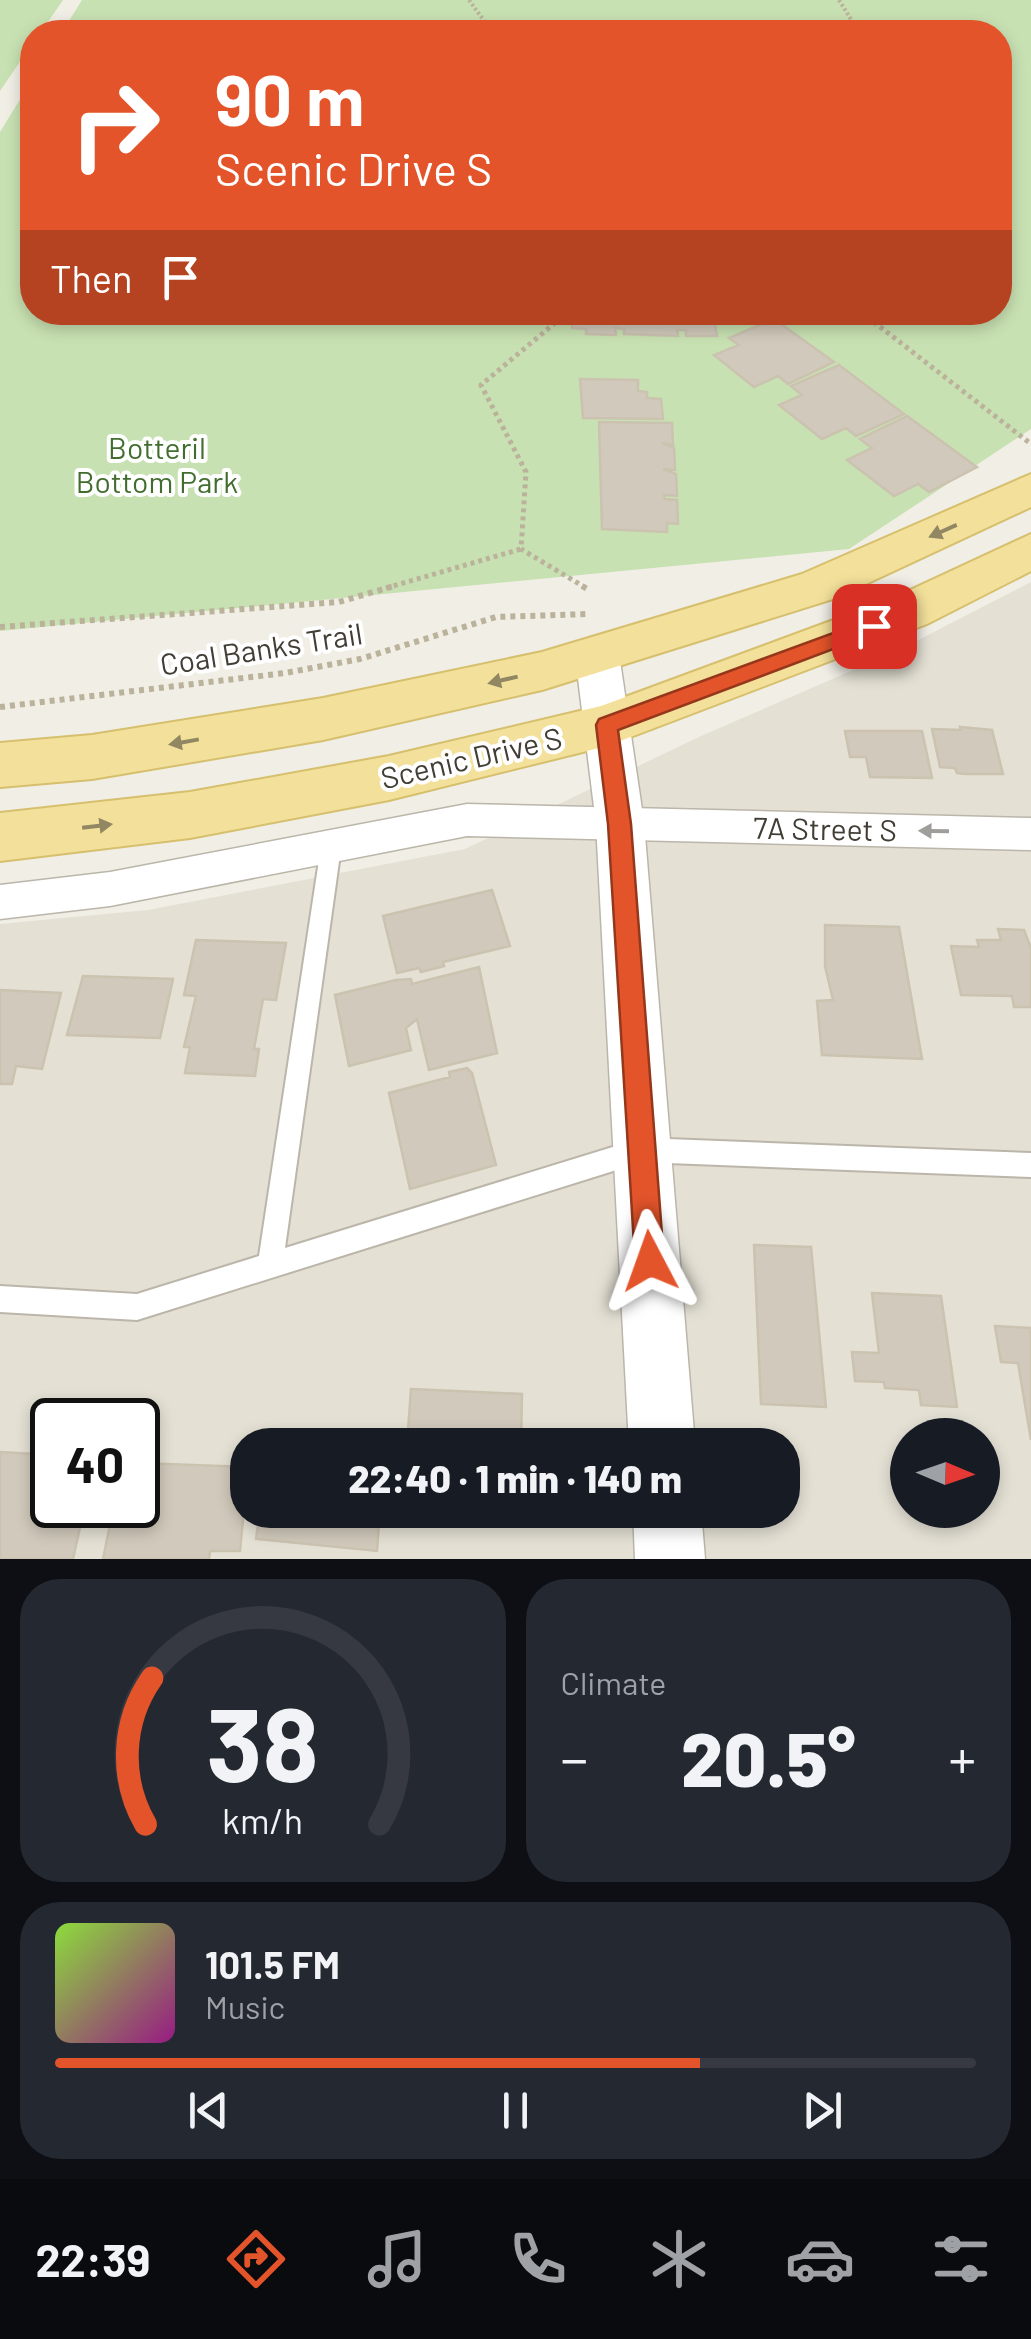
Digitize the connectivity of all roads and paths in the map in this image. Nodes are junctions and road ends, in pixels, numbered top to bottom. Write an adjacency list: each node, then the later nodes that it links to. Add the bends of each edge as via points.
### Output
1 (553, 325): 5 (path, via 482,385 526,472)
2 (878, 325): 3 (path)
3 (1031, 444)
4 (1031, 489): 9 (main road, one-way to 9, via 819,586)
5 (521, 549): 7 (path); 8 (path, via 339,602)
6 (1031, 551): 11 (main road, Scenic Drive S, via 910,611)
7 (589, 590)
8 (0, 627)
9 (595, 634): 10 (path, Coal Banks Trail, via 496,617 360,659); 11 (street); 12 (main road, one-way to 12, via 542,671 324,718)
10 (0, 707)
11 (607, 725): 13 (street); 15 (main road, Scenic Drive S, one-way to 11, via 208,812 389,778)
12 (0, 766)
13 (620, 824): 14 (street, 7A Street S, one-way to 13); 16 (street, Scenic Drive S, via 468,820); 18 (street)
14 (1031, 834)
15 (0, 836)
16 (331, 847): 17 (street, Scenic Drive S, via 110,889); 20 (lane)
17 (0, 902)
18 (642, 1150): 19 (lane); 20 (lane); 22 (street)
19 (1031, 1165)
20 (270, 1266): 21 (lane, via 138,1307)
21 (0, 1299)
22 (661, 1428)
23 (668, 1528): 24 (street)
24 (670, 1559)

